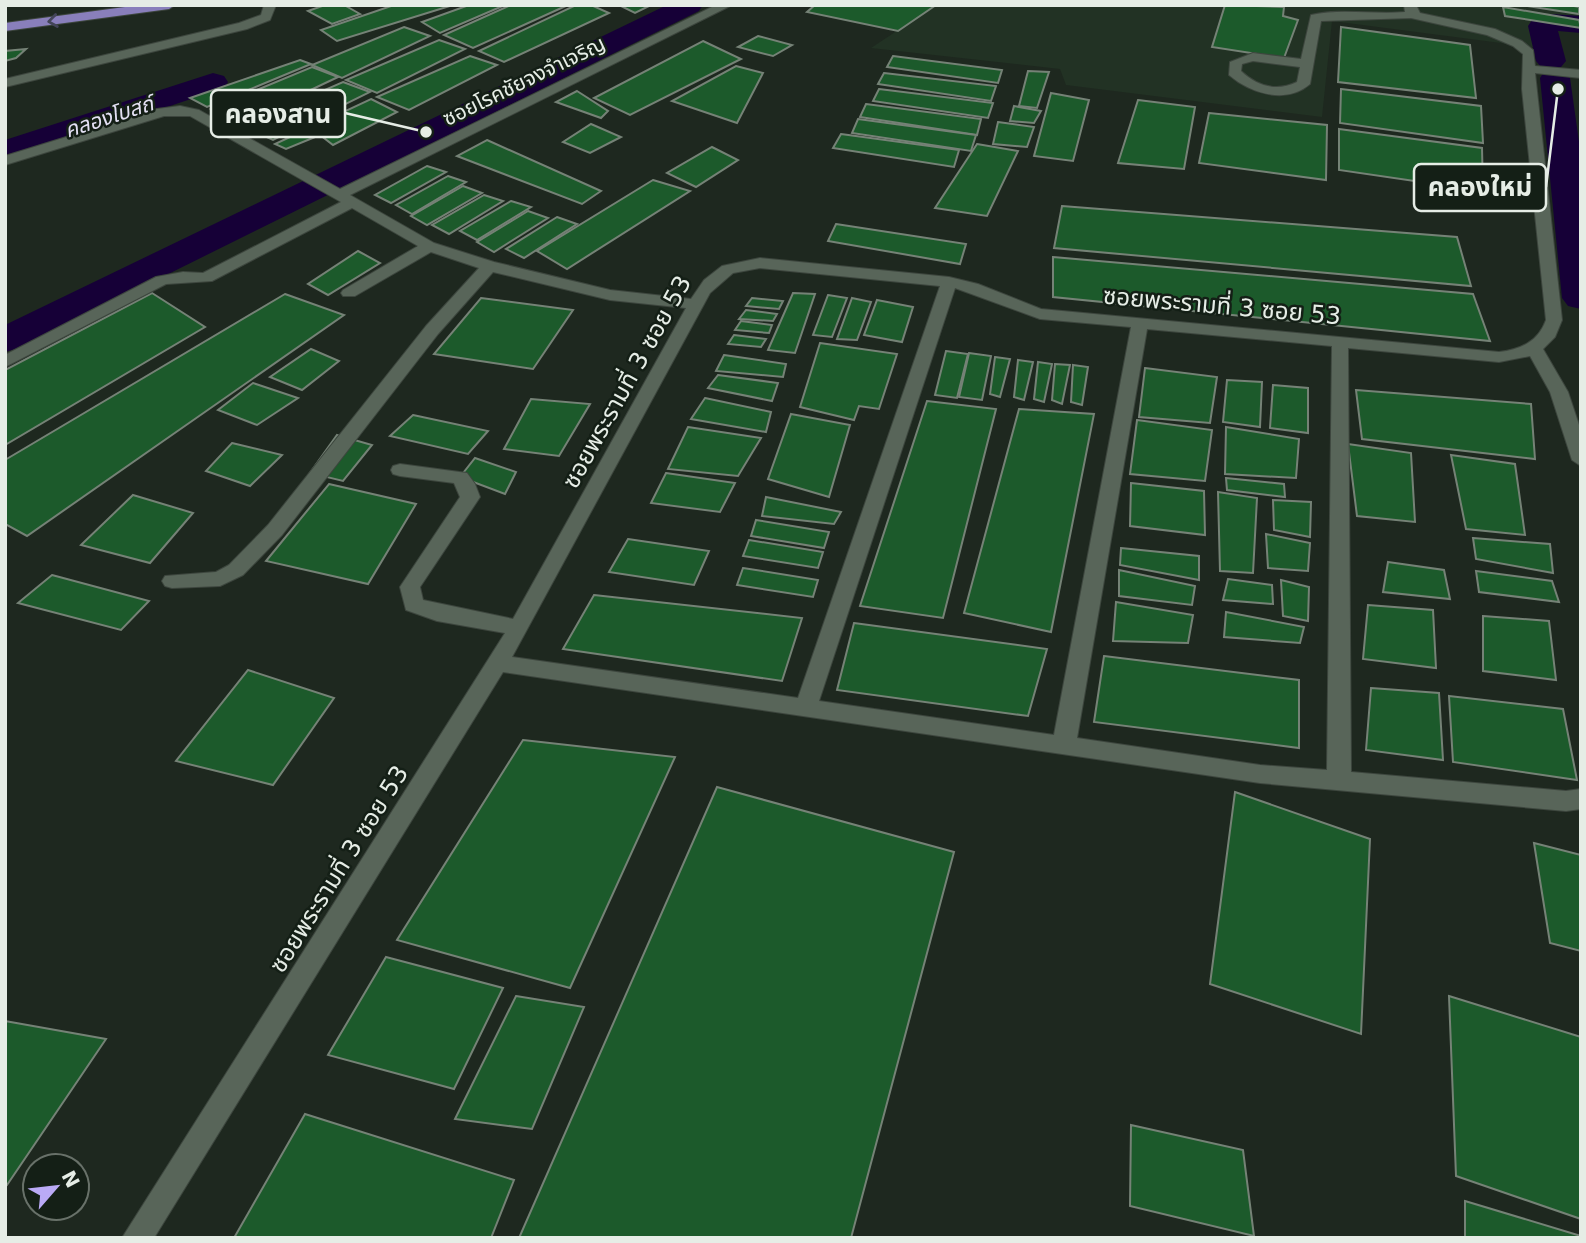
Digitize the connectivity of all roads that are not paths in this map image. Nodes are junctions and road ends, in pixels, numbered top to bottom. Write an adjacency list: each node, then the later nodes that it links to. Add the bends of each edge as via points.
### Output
1 (81, 5): 6 (main road)
2 (169, 5): 7 (main road, one-way to 7)
3 (270, 5): 11 (street, via 266,17 243,26)
4 (726, 5): 13 (street, ซอยโรคชัยจงจำเจริญ)
5 (1412, 10): 8 (street, via 1390,17 1315,18); 9 (street, via 1425,19 1510,40 1529,53)
6 (5, 15)
7 (5, 27)
8 (1307, 64): 8 (street, via 1303,84 1286,91 1256,89 1234,72 1236,62 1243,58)
9 (1529, 69): 10 (street); 21 (street, via 1554,320 1550,335)
10 (1581, 74)
11 (5, 83)
12 (5, 161): 13 (street, via 180,110 194,113)
13 (347, 198): 14 (street); 22 (street, ซอยโรคชัยจงจำเจริญ, via 206,278 162,280)
14 (429, 246): 15 (street); 17 (street)
15 (489, 267): 18 (street, via 610,295); 25 (street, via 432,330 275,530 236,570 220,579)
16 (949, 282): 18 (street, ซอยพระรามที่ 3 ซอย 53, via 738,264 719,272); 19 (street, ซอยพระรามที่ 3 ซอย 53, via 1041,314); 28 (street)
17 (349, 293)
18 (696, 304): 26 (street, ซอยพระรามที่ 3 ซอย 53)
19 (1140, 323): 20 (street, ซอยพระรามที่ 3 ซอย 53); 29 (street)
20 (1340, 342): 21 (street, ซอยพระรามที่ 3 ซอย 53, via 1499,357); 30 (street)
21 (1535, 349): 23 (street, via 1559,392)
22 (5, 362)
23 (1581, 460)
24 (400, 470): 26 (street, via 460,477 470,497 410,587 413,605)
25 (172, 581)
26 (519, 628): 27 (street, ซอยพระรามที่ 3 ซอย 53)
27 (497, 663): 28 (street); 32 (street, ซอยพระรามที่ 3 ซอย 53)
28 (806, 708): 29 (street)
29 (1064, 746): 30 (street)
30 (1339, 781): 31 (street)
31 (1581, 799)
32 (137, 1238)

